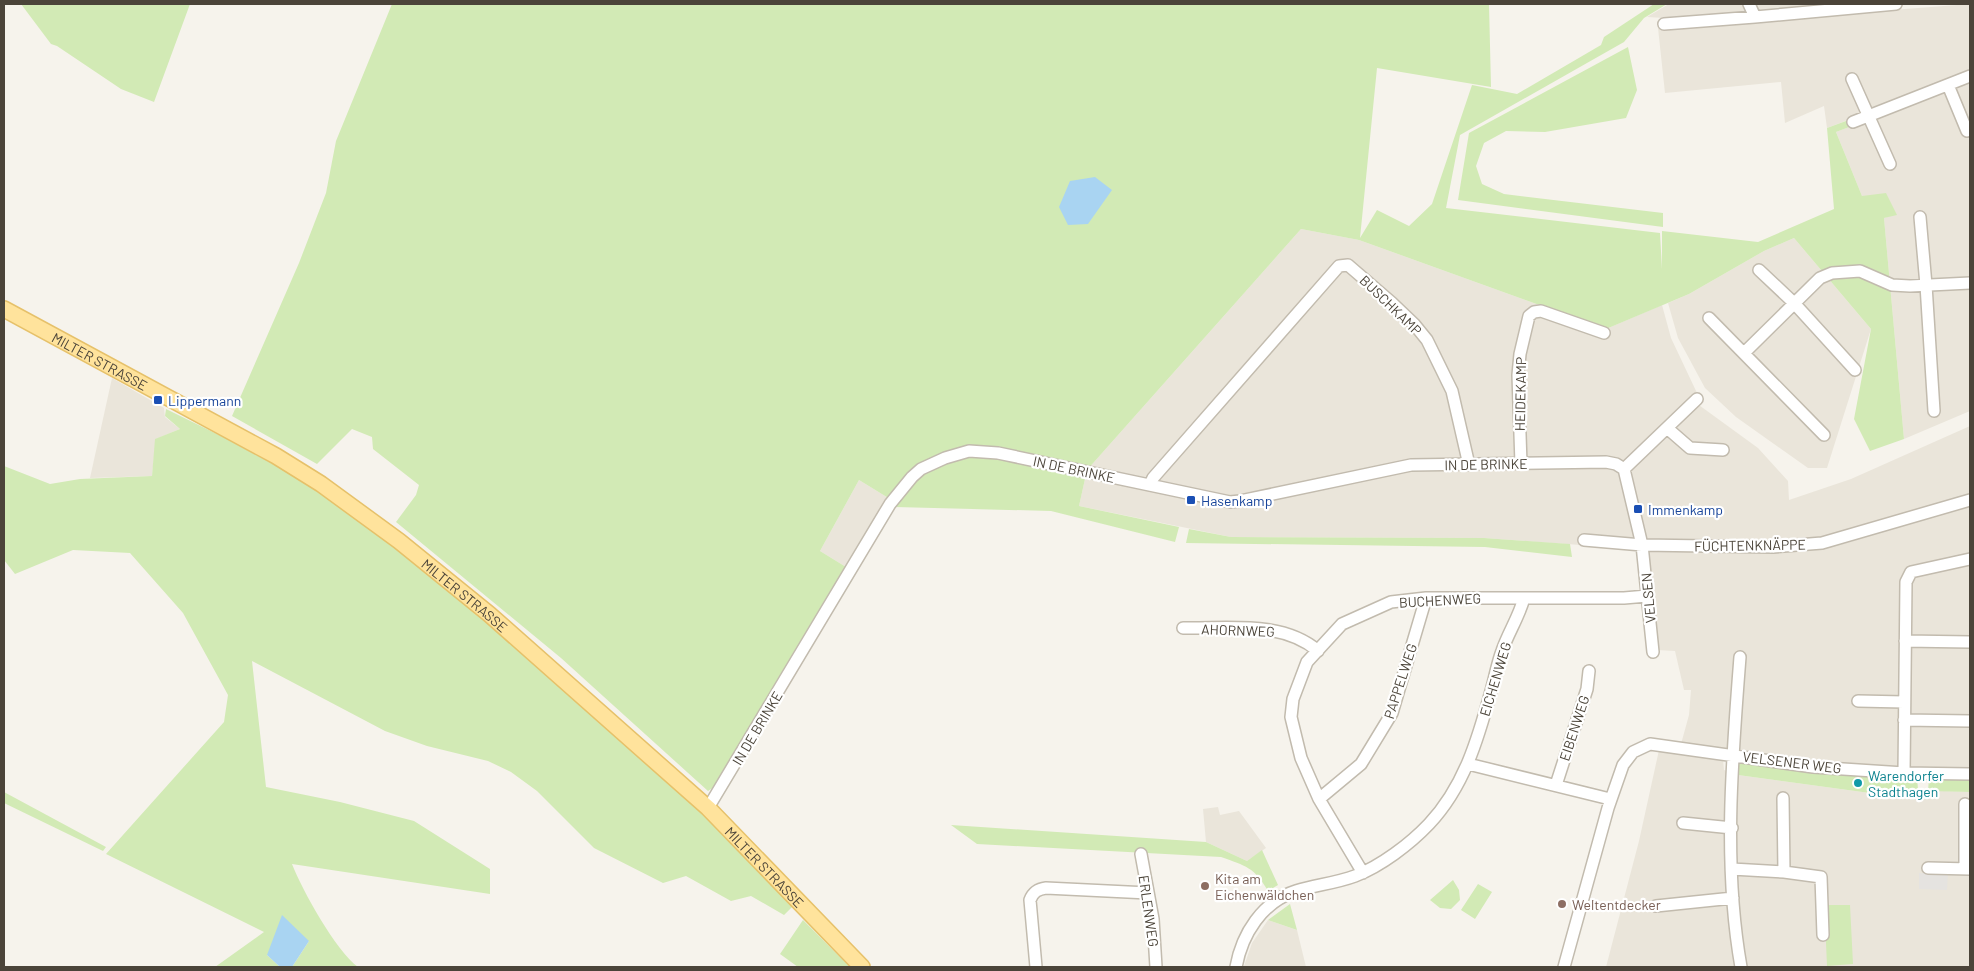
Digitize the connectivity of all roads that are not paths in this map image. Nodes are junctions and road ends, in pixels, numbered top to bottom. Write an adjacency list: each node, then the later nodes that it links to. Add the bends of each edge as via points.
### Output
1 (1749, 4): 4 (street)
2 (1896, 4): 3 (street)
3 (1853, 6): 4 (street)
4 (1755, 17): 5 (street)
5 (1664, 24)
6 (1970, 76): 8 (street)
7 (1852, 79): 9 (street)
8 (1948, 85): 9 (street); 11 (street)
9 (1870, 115): 10 (street); 12 (street)
10 (1853, 122)
11 (1967, 131)
12 (1890, 164)
13 (1920, 217): 16 (street)
14 (1759, 270): 17 (street)
15 (1970, 283): 16 (street)
16 (1926, 286): 17 (street, via 1892,285 1860,271 1848,270 1820,278); 24 (street)
17 (1794, 303): 21 (street); 22 (street)
18 (4, 308): 59 (main road, MILTER STRASSE, via 276,456 364,514 489,614)
19 (1709, 318): 21 (street)
20 (1604, 333): 28 (street, HEIDEKAMP, via 1540,310 1529,316 1518,375)
21 (1744, 353): 26 (street)
22 (1855, 370)
23 (1697, 399): 25 (street)
24 (1934, 411)
25 (1667, 428): 27 (street, via 1690,448); 30 (street)
26 (1824, 435)
27 (1724, 450)
28 (1521, 464): 29 (street, IN DE BRINKE); 30 (street, IN DE BRINKE, via 1606,462)
29 (1469, 465): 31 (street, IN DE BRINKE, via 1411,465 1230,502); 31 (street, BUSCHKAMP, via 1452,391 1427,340 1392,303 1344,265 1339,266)
30 (1624, 469): 34 (street)
31 (1150, 485): 59 (street, IN DE BRINKE, via 998,452 969,451 921,469 890,504)
32 (1970, 500): 34 (street, FÜCHTENKNÄPPE, via 1822,544 1774,547)
33 (1584, 540): 34 (street, FÜCHTENKNÄPPE)
34 (1642, 545): 36 (street, VELSEN)
35 (1970, 559): 40 (street, via 1911,572 1906,582)
36 (1647, 596): 38 (street); 43 (street, VELSEN)
37 (1426, 598): 38 (street, BUCHENWEG); 42 (street, BUCHENWEG, via 1391,602 1348,621); 56 (street, PAPPELWEG, via 1392,713 1361,764)
38 (1524, 598): 51 (street, EICHENWEG, via 1502,651)
39 (1183, 628): 42 (street, AHORNWEG, via 1282,632 1308,642)
40 (1905, 641): 41 (street); 47 (street)
41 (1970, 642)
42 (1318, 651): 56 (street, BUCHENWEG, via 1308,662 1295,691 1291,717 1301,758)
43 (1653, 652)
44 (1740, 657): 50 (street, VELSENER WEG)
45 (1589, 671): 54 (street, EIBENWEG, via 1588,689)
46 (1858, 702): 47 (street)
47 (1904, 702): 48 (street)
48 (1904, 720): 49 (street); 52 (street)
49 (1970, 721)
50 (1733, 754): 52 (street, VELSENER WEG, via 1813,767); 57 (street, VELSENER WEG, via 1650,744 1633,752 1623,765); 61 (street)
51 (1468, 764): 54 (street); 67 (street, EICHENWEG, via 1463,777 1429,824 1389,858)
52 (1904, 773): 53 (street, VELSENER WEG)
53 (1970, 774)
54 (1556, 785): 57 (street)
55 (1783, 798): 66 (street)
56 (1319, 799): 67 (street, BUCHENWEG)
57 (1610, 800): 76 (street)
58 (1965, 804): 65 (street)
59 (708, 808): 72 (main road, MILTER STRASSE)
60 (1683, 822): 61 (street)
61 (1732, 828): 64 (street)
62 (1141, 854): 68 (street, ERLENWEG)
63 (1928, 868): 65 (street)
64 (1732, 869): 66 (street); 69 (street)
65 (1967, 869)
66 (1784, 872): 71 (street, via 1821,877)
67 (1363, 873): 75 (street, EICHENWEG, via 1298,890 1273,903 1249,930 1239,950)
68 (1148, 893): 73 (street, via 1040,889 1030,900); 74 (street, ERLENWEG)
69 (1733, 898): 70 (street); 77 (street)
70 (1656, 906)
71 (1823, 935)
72 (862, 967)
73 (1036, 967)
74 (1156, 967)
75 (1236, 967)
76 (1564, 967)
77 (1741, 967)

